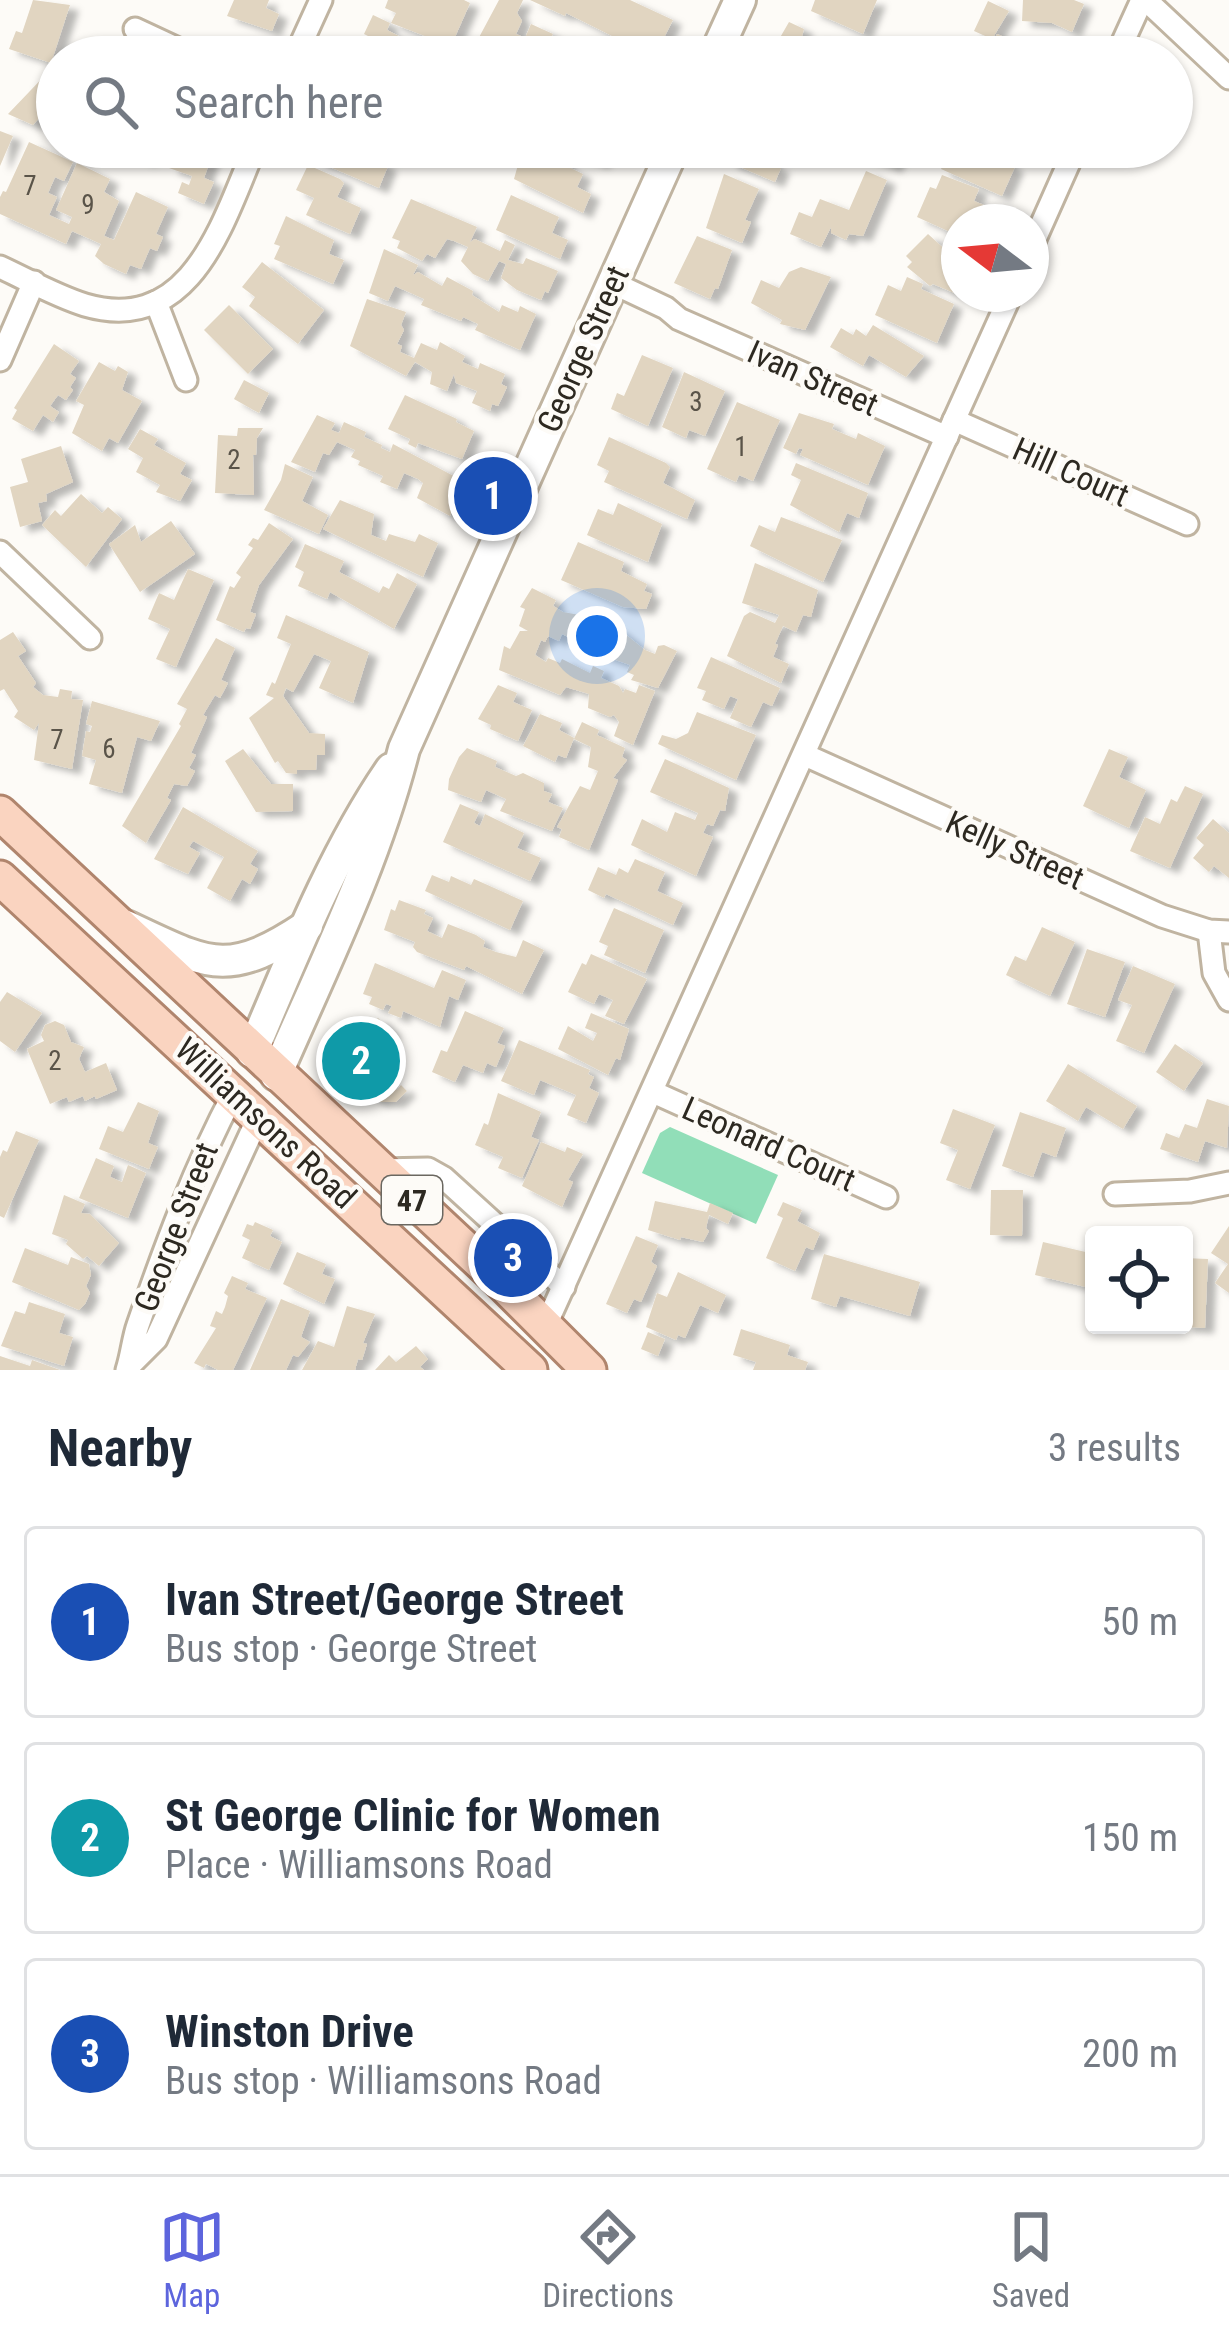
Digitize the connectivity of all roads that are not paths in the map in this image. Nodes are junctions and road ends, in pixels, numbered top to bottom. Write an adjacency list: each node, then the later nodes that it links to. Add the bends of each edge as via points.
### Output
1 (320, 0): 6 (street)
2 (740, 0): 7 (main road)
3 (1144, 0): 8 (street); 9 (street)
4 (135, 29): 5 (street)
5 (150, 36)
6 (304, 36)
7 (724, 36)
8 (1126, 36)
9 (1183, 36)
10 (1193, 45): 11 (street)
11 (1229, 78)
12 (246, 168): 19 (street, via 204,260)
13 (665, 168): 18 (main road, George Street)
14 (1067, 168): 15 (street)
15 (1049, 208)
16 (0, 267): 17 (street)
17 (34, 282): 19 (street, via 112,310); 21 (street)
18 (610, 289): 23 (street, Ivan Street); 27 (main road, George Street)
19 (156, 302): 22 (street)
20 (1003, 312): 23 (street)
21 (0, 360)
22 (186, 380)
23 (951, 429): 24 (street, Hill Court); 28 (street)
24 (1187, 524)
25 (0, 552): 26 (street)
26 (90, 638)
27 (404, 749): 32 (main road, George Street); 35 (main road, George Street, via 366,871)
28 (805, 755): 33 (street, Kelly Street, via 1162,916); 36 (street)
29 (0, 813): 31 (main road, Williamsons Road / 47)
30 (0, 878): 37 (main road, Williamsons Road / 47)
31 (111, 919): 32 (main road, via 216,963 243,961); 35 (main road, Williamsons Road / 47)
32 (307, 926): 35 (main road, George Street)
33 (1219, 932): 34 (street, via 1214,973)
34 (1229, 1000)
35 (264, 1063): 37 (main road); 38 (main road); 39 (main road, Williamsons Road / 47)
36 (653, 1092): 42 (street, Leonard Court); 43 (street)
37 (234, 1093): 38 (main road, Williamsons Road / 47); 45 (street, George Street, via 168,1245)
38 (260, 1116): 45 (street, George Street, via 156,1340); 46 (main road, Williamsons Road / 47)
39 (379, 1170): 43 (street, Williamsons Road, via 428,1169 444,1178); 44 (main road, Williamsons Road / 47)
40 (1229, 1183): 41 (street)
41 (1115, 1194)
42 (886, 1197)
43 (564, 1287): 44 (street)
44 (545, 1327): 47 (main road, Williamsons Road / 47)
45 (129, 1367)
46 (530, 1370)
47 (590, 1370)

